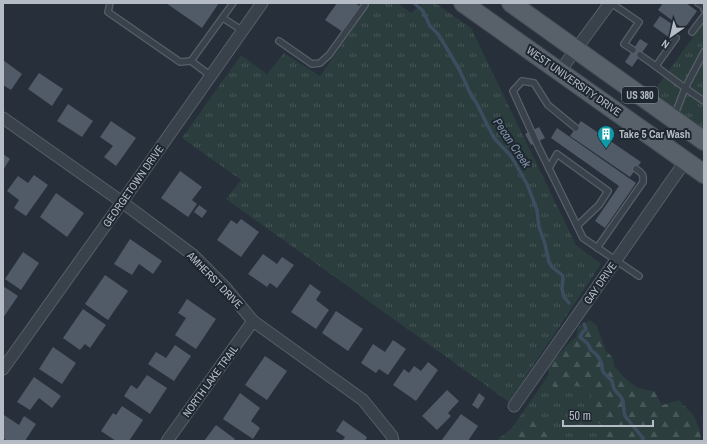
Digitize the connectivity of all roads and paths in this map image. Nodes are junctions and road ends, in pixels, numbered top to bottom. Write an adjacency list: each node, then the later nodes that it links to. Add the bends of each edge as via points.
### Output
1 (110, 3): 20 (lane, via 108,12 180,62)
2 (233, 3): 11 (lane)
3 (262, 3): 12 (street, GEORGETOWN DRIVE)
4 (365, 3): 15 (lane, via 329,55 320,63 312,64)
5 (463, 3): 22 (main road, WEST UNIVERSITY DRIVE / US 380)
6 (511, 3): 16 (main road, US 380)
7 (610, 3): 16 (street); 17 (lane, via 639,22 624,44)
8 (698, 3): 9 (lane)
9 (704, 9)
10 (704, 16): 13 (lane)
11 (223, 18): 12 (lane); 20 (lane)
12 (243, 31): 23 (street, GEORGETOWN DRIVE)
13 (692, 32)
14 (676, 38): 21 (lane)
15 (279, 41)
16 (576, 50): 22 (street); 27 (main road, US 380)
17 (633, 50)
18 (704, 52): 24 (lane)
19 (640, 55): 21 (lane)
20 (191, 61): 23 (lane)
21 (656, 66): 24 (lane)
22 (560, 72): 30 (main road, WEST UNIVERSITY DRIVE / US 380)
23 (211, 76): 34 (street, GEORGETOWN DRIVE)
24 (685, 88): 25 (lane); 27 (lane)
25 (704, 101)
26 (3, 118): 34 (street, AMHERST DRIVE)
27 (671, 118): 29 (main road, US 380)
28 (576, 128): 31 (lane, via 548,105 534,83 522,81 513,91)
29 (704, 142)
30 (686, 160): 33 (main road, WEST UNIVERSITY DRIVE / US 380); 37 (street, GAY DRIVE)
31 (549, 168): 35 (lane); 35 (lane, via 557,154 608,191 599,205)
32 (636, 169): 36 (lane, via 642,173 643,182)
33 (704, 174)
34 (122, 202): 39 (street, AMHERST DRIVE, via 193,255 224,286); 40 (street, GEORGETOWN DRIVE)
35 (577, 226): 36 (lane, via 583,238)
36 (597, 248): 37 (lane)
37 (616, 260): 38 (lane); 41 (street, GAY DRIVE)
38 (639, 276)
39 (253, 321): 42 (street, NORTH LAKE TRAIL); 43 (street, AMHERST DRIVE, via 363,400 392,436)
40 (3, 369)
41 (514, 406)
42 (168, 441)
43 (393, 441)

